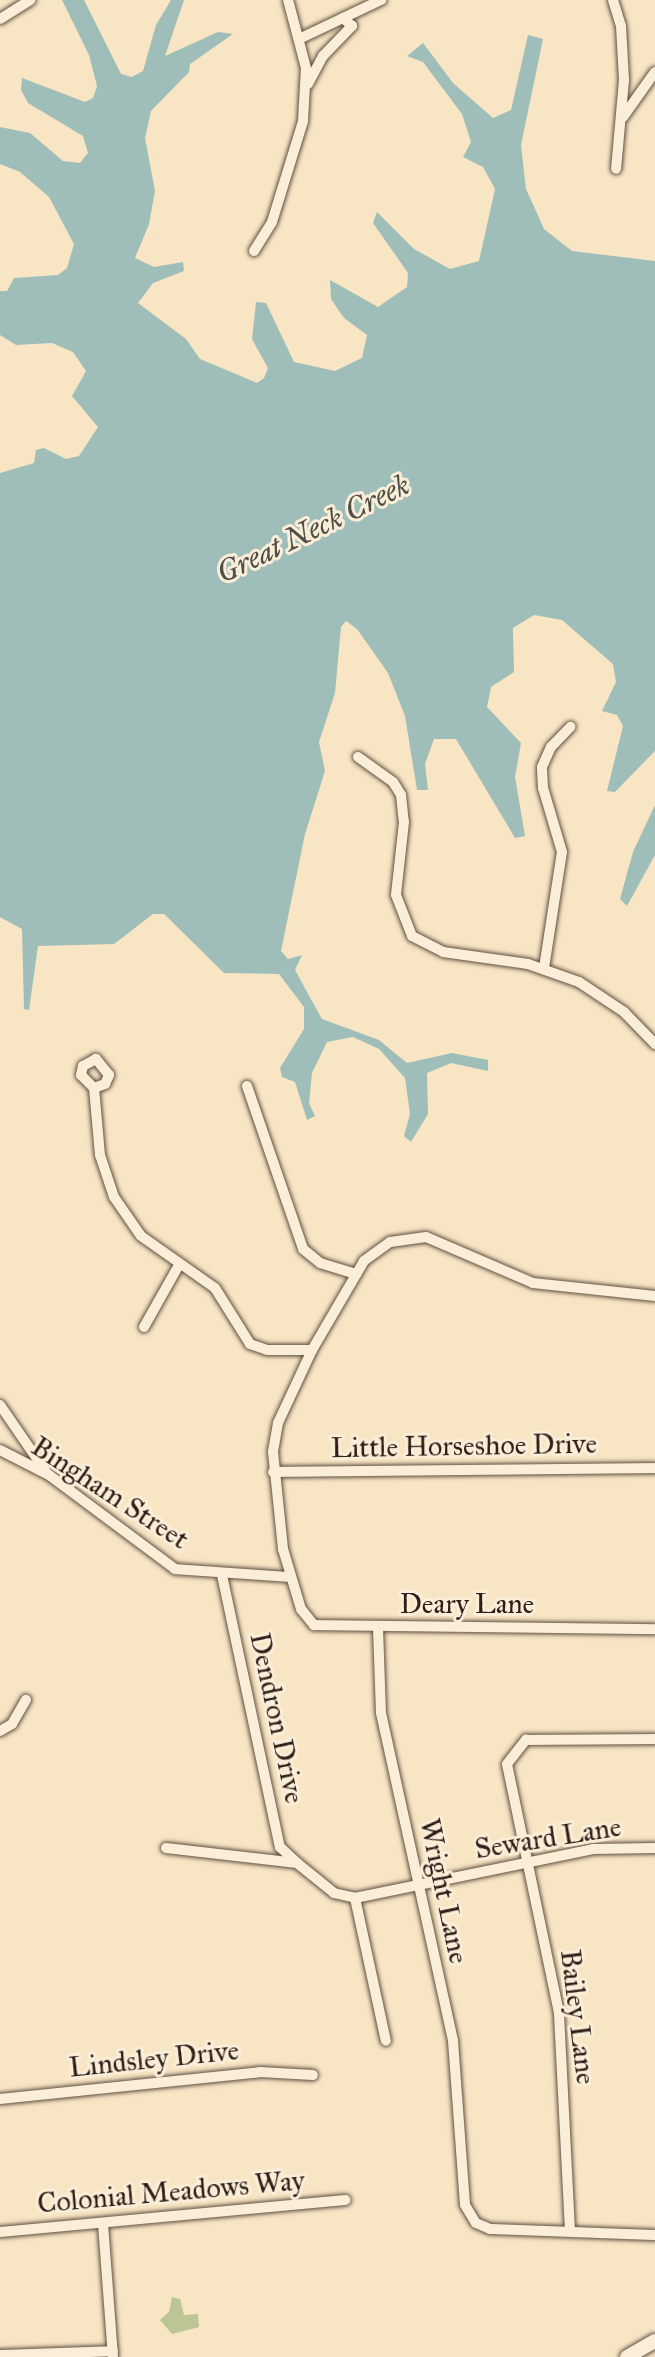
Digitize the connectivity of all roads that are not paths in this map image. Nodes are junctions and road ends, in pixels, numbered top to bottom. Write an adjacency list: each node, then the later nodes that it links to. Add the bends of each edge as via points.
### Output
1 (30, 0): 6 (street)
2 (288, 0): 7 (street)
3 (381, 0): 5 (street)
4 (613, 0): 10 (street, via 624,55)
5 (343, 18): 7 (street); 9 (street, via 352,26 323,56)
6 (0, 19)
7 (301, 38): 9 (street)
8 (655, 72): 10 (street)
9 (306, 90): 12 (street, via 298,139 272,222)
10 (622, 119): 11 (street)
11 (616, 169)
12 (254, 251)
13 (570, 727): 15 (street, via 551,747 542,767 562,852)
14 (358, 757): 15 (street, via 393,782 401,795 404,822 396,895 412,936 443,952)
15 (544, 968): 16 (street, via 611,1001)
16 (655, 1044)
17 (247, 1086): 20 (street, via 303,1249 320,1263)
18 (94, 1088): 19 (street, via 95,1133 114,1197 141,1236)
19 (179, 1265): 22 (street); 23 (street, via 215,1288 250,1344 267,1350)
20 (356, 1274): 21 (street, via 382,1245 417,1236 533,1283); 23 (street)
21 (655, 1296)
22 (144, 1327)
23 (312, 1350): 27 (street, via 278,1423)
24 (0, 1405): 28 (street)
25 (0, 1450): 28 (street, Bingham Street)
26 (655, 1468): 27 (street, Little Horseshoe Drive)
27 (273, 1472): 30 (street)
28 (49, 1475): 29 (street, Bingham Street, via 175,1569)
29 (222, 1575): 30 (street, Bingham Street); 38 (street, Dendron Drive, via 280,1847)
30 (290, 1577): 31 (street, Deary Lane, via 314,1625)
31 (378, 1628): 32 (street, Deary Lane); 40 (street, Wright Lane, via 381,1713)
32 (655, 1629)
33 (26, 1700): 34 (street, via 12,1724)
34 (0, 1731)
35 (655, 1739): 39 (street, Bailey Lane, via 526,1740 518,1745 507,1764)
36 (166, 1848): 38 (street)
37 (655, 1848): 39 (street, Seward Lane, via 593,1849)
38 (297, 1863): 41 (street, Dendron Drive, via 326,1888)
39 (526, 1863): 40 (street, Seward Lane); 47 (street, Bailey Lane, via 559,2013)
40 (419, 1887): 41 (street, Seward Lane); 47 (street, Wright Lane, via 453,2041 465,2205 476,2223 490,2229)
41 (355, 1898): 42 (street)
42 (386, 2041)
43 (313, 2075): 44 (street, Lindsley Drive, via 260,2072)
44 (0, 2099)
45 (346, 2200): 46 (street, Colonial Meadows Way)
46 (103, 2224): 48 (street, Colonial Meadows Way); 51 (street)
47 (570, 2231): 49 (street)
48 (0, 2232)
49 (655, 2235)
50 (655, 2341): 53 (main road)
51 (113, 2354): 52 (street)
52 (0, 2355)
53 (627, 2357)

